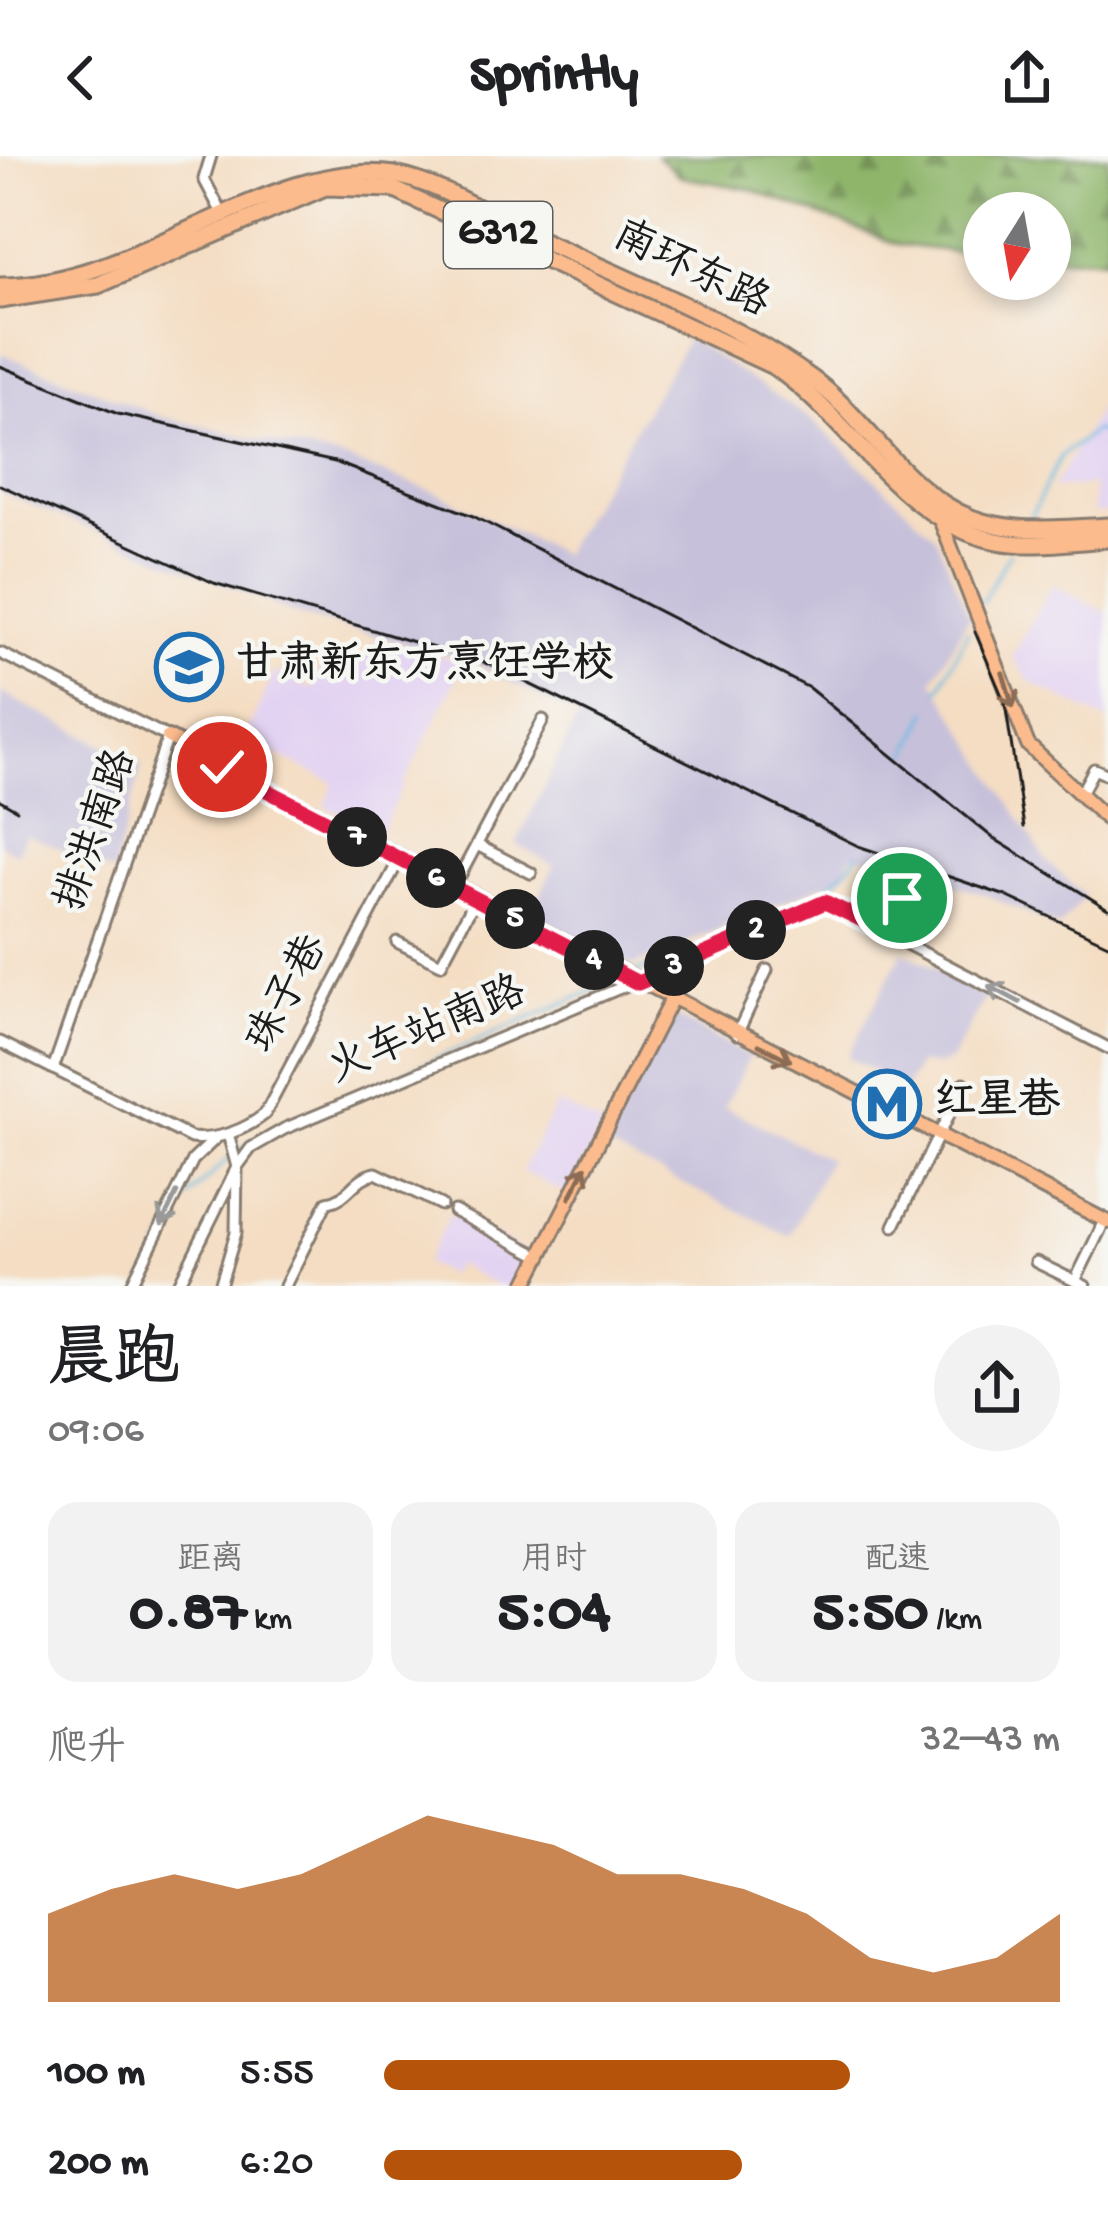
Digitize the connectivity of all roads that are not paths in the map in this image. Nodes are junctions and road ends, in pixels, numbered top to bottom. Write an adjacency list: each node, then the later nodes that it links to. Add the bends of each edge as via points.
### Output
1 (211, 156): 2 (street, via 204,179)
2 (223, 215): 3 (highway, 南环东路 / G312, via 94,272); 5 (highway, 南环东路 / G312, via 338,170 422,183 782,358 846,407)
3 (0, 286)
4 (0, 300): 5 (highway, 南环东路 / G312, via 98,285 325,187 393,189 773,366)
5 (938, 511): 6 (highway, 南环东路 / G312, via 1002,528); 7 (highway, 南环东路 / G312, via 997,541); 12 (main road, one-way to 12, via 1028,745)
6 (1108, 526)
7 (1108, 539)
8 (0, 653): 10 (street, 排洪南路)
9 (543, 720): 14 (street)
10 (168, 737): 15 (main road); 28 (street, 排洪南路)
11 (1108, 775): 12 (street, via 1089,772)
12 (1080, 795): 13 (main road)
13 (1108, 820)
14 (477, 845): 16 (street); 17 (street)
15 (400, 858): 17 (main road); 30 (street, 珠子巷, via 266,1114)
16 (531, 873)
17 (454, 887): 18 (main road)
18 (476, 898): 21 (street, via 441,964); 23 (main road)
19 (902, 898): 20 (street)
20 (885, 931): 23 (street, 火车站南路, via 819,903); 27 (street, 火车站南路, one-way to 20)
21 (397, 942)
22 (767, 970): 25 (street)
23 (631, 979): 24 (main road); 33 (street, 火车站南路, via 284,1129)
24 (671, 1000): 25 (main road); 38 (main road, one-way to 24)
25 (737, 1034): 31 (main road, one-way to 31)
26 (0, 1042): 28 (street)
27 (1108, 1048)
28 (52, 1069): 32 (street, via 191,1138)
29 (964, 1084): 31 (street)
30 (228, 1134): 32 (street, 珠子巷); 33 (street)
31 (938, 1136): 36 (main road); 37 (street)
32 (216, 1138): 41 (street, one-way to 41, via 194,1160)
33 (236, 1158): 42 (street); 43 (street, via 236,1233)
34 (441, 1205): 44 (street, via 376,1173 357,1179 346,1195 327,1202)
35 (454, 1211): 38 (street)
36 (1106, 1221): 40 (street)
37 (894, 1226)
38 (540, 1256): 45 (main road)
39 (1036, 1262): 40 (street)
40 (1079, 1284)
41 (131, 1286)
42 (178, 1286)
43 (220, 1286)
44 (286, 1286)
45 (525, 1286)

